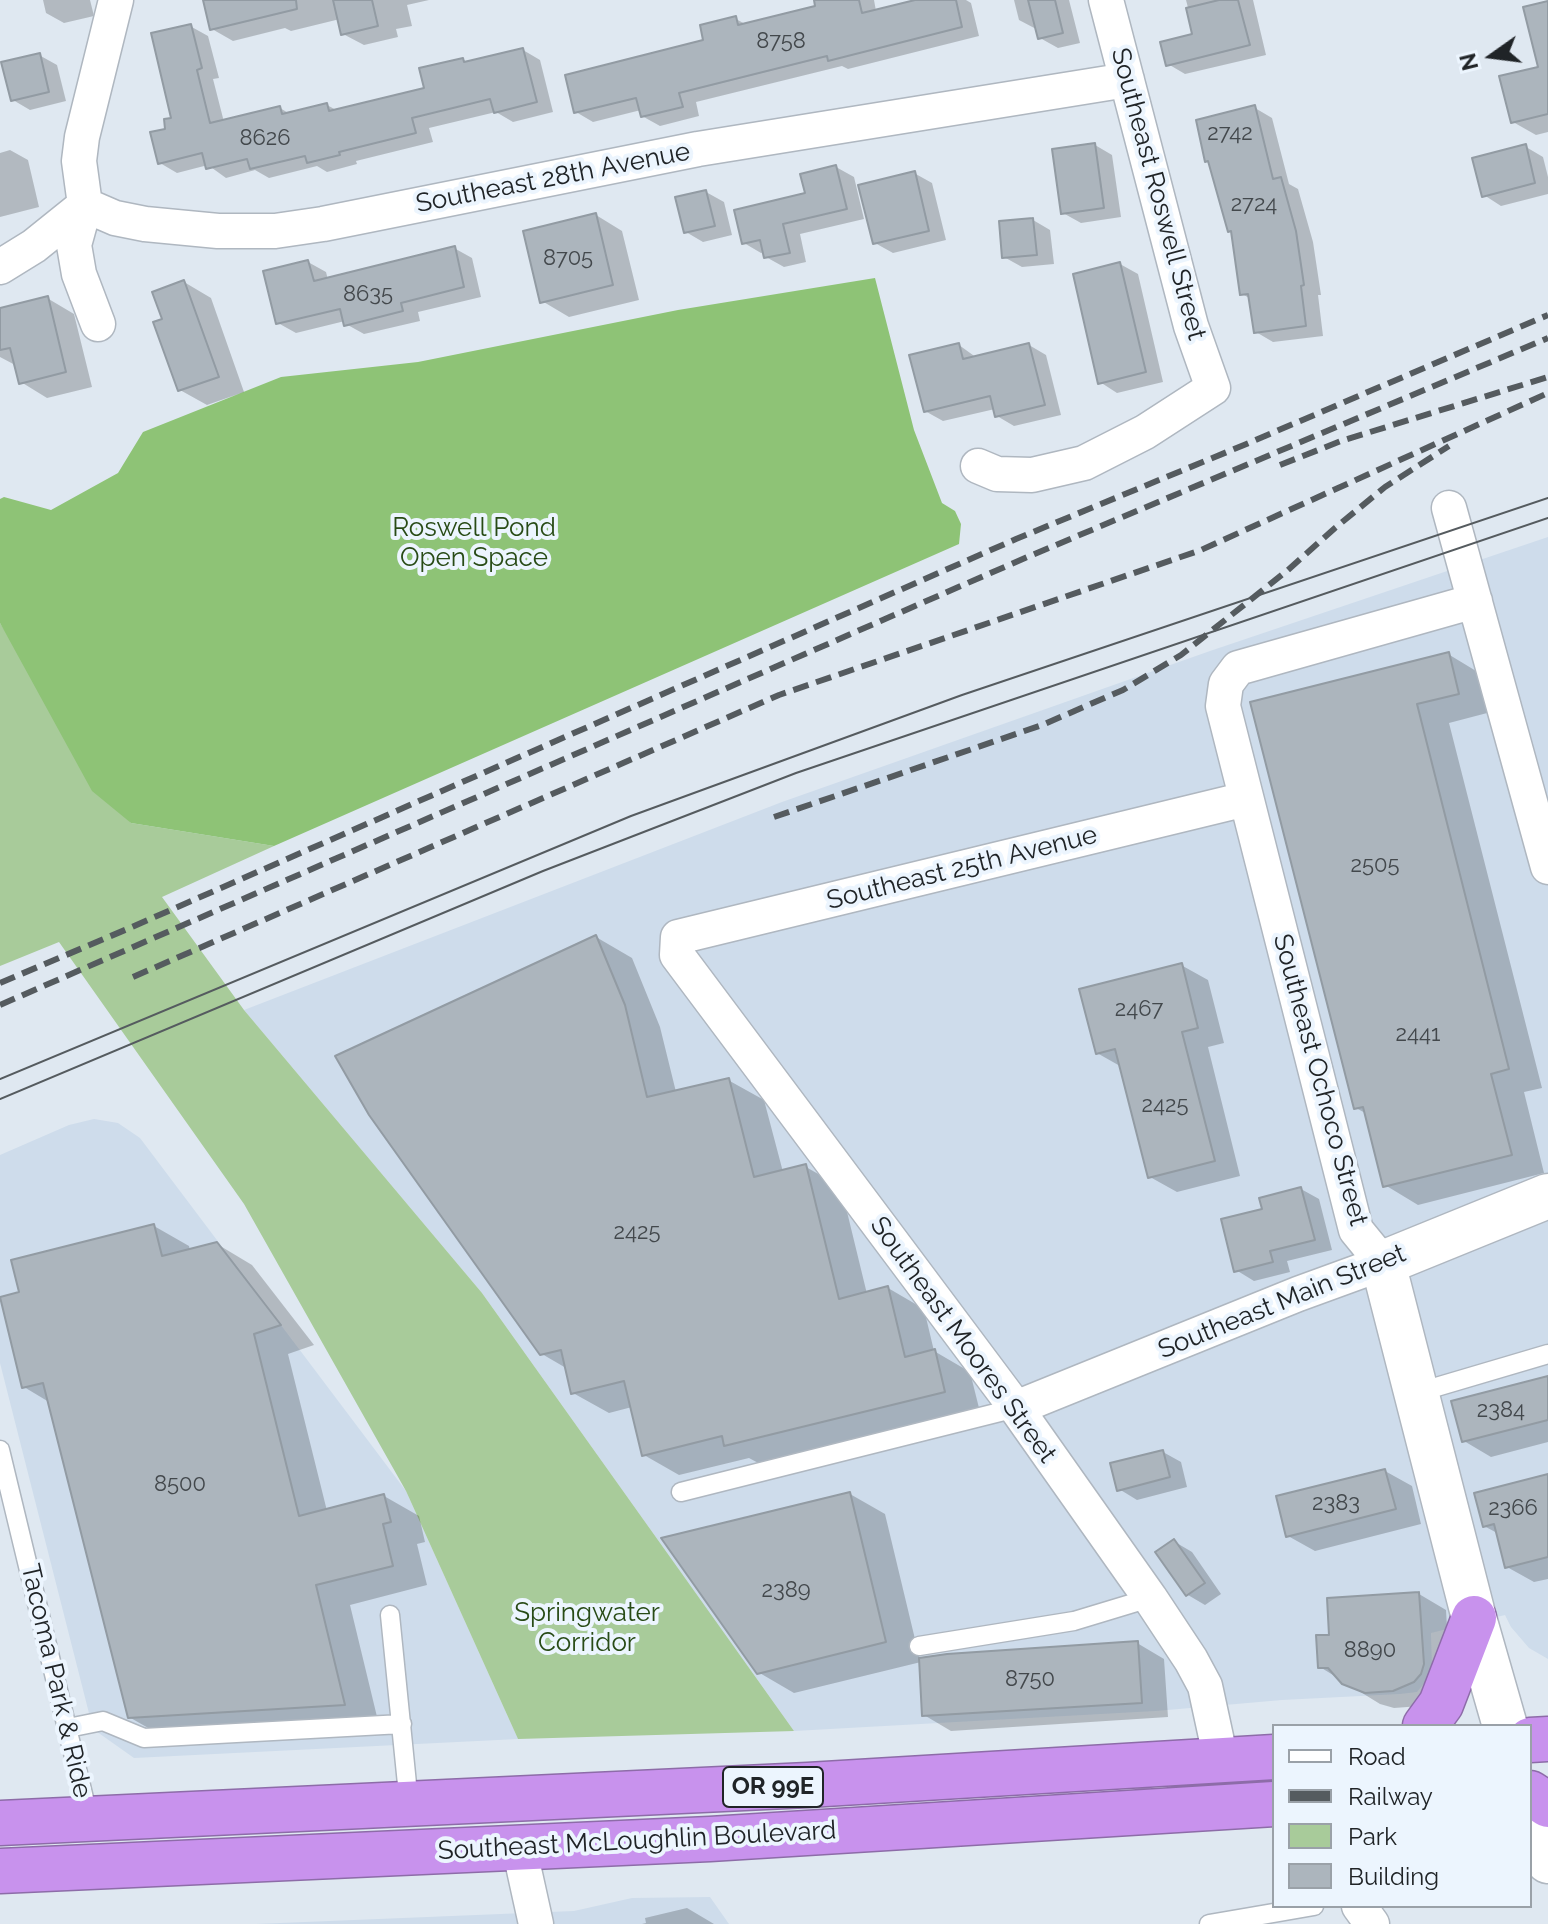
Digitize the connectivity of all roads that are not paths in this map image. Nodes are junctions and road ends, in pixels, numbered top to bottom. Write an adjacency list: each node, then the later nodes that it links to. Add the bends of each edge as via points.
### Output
1 (116, 0): 4 (street, via 82,137 79,161)
2 (1106, 0): 3 (street, Southeast Roswell Street)
3 (1127, 80): 4 (street, Southeast 28th Avenue, via 698,149 275,231 145,224); 7 (street, Southeast Roswell Street, via 1191,326 1213,388 1084,463 1032,475 997,474)
4 (85, 205): 5 (street); 6 (street, via 76,232 76,259)
5 (0, 267)
6 (98, 324)
7 (978, 466)
8 (1449, 508): 9 (street)
9 (1475, 601): 10 (street, Southeast Ochoco Street, via 1238,668 1226,684 1223,706); 11 (street)
10 (1246, 799): 13 (street, Southeast 25th Avenue); 15 (street, Southeast Ochoco Street, via 1356,1230)
11 (1542, 822): 12 (street)
12 (1548, 867)
13 (678, 937): 18 (street, Southeast Moores Street, via 677,955)
14 (1548, 1196): 15 (street, Southeast Main Street)
15 (1383, 1263): 17 (street, Southeast Ochoco Street); 18 (street, Southeast Main Street)
16 (1548, 1354): 17 (lane)
17 (1416, 1393): 23 (street, Southeast Ochoco Street)
18 (1016, 1408): 20 (lane); 21 (street, Southeast Moores Street)
19 (0, 1450): 28 (lane, Tacoma Park & Ride)
20 (681, 1492)
21 (1150, 1598): 24 (lane, via 1074,1621); 30 (street, Southeast Moores Street, via 1205,1686)
22 (390, 1615): 25 (lane)
23 (1474, 1618): 26 (highway, via 1447,1691); 27 (street, Southeast Ochoco Street)
24 (919, 1646)
25 (402, 1724): 28 (lane, via 144,1738 103,1721); 32 (lane)
26 (1426, 1724)
27 (1504, 1724)
28 (68, 1728): 36 (lane, Tacoma Park & Ride)
29 (1272, 1757): 30 (highway, Southeast McLoughlin Boulevard / OR 99E)
30 (1221, 1760): 32 (highway, Southeast McLoughlin Boulevard / OR 99E)
31 (1532, 1793): 34 (highway)
32 (409, 1804): 36 (highway, Southeast McLoughlin Boulevard / OR 99E)
33 (1272, 1804): 38 (highway, Southeast McLoughlin Boulevard / OR 99E)
34 (1548, 1805)
35 (1532, 1811): 39 (street)
36 (89, 1819): 37 (highway, Southeast McLoughlin Boulevard / OR 99E)
37 (0, 1823)
38 (519, 1847): 40 (highway, Southeast McLoughlin Boulevard / OR 99E); 42 (street)
39 (1548, 1861)
40 (0, 1871)
41 (1302, 1908): 43 (lane)
42 (536, 1924)
43 (1209, 1924)

